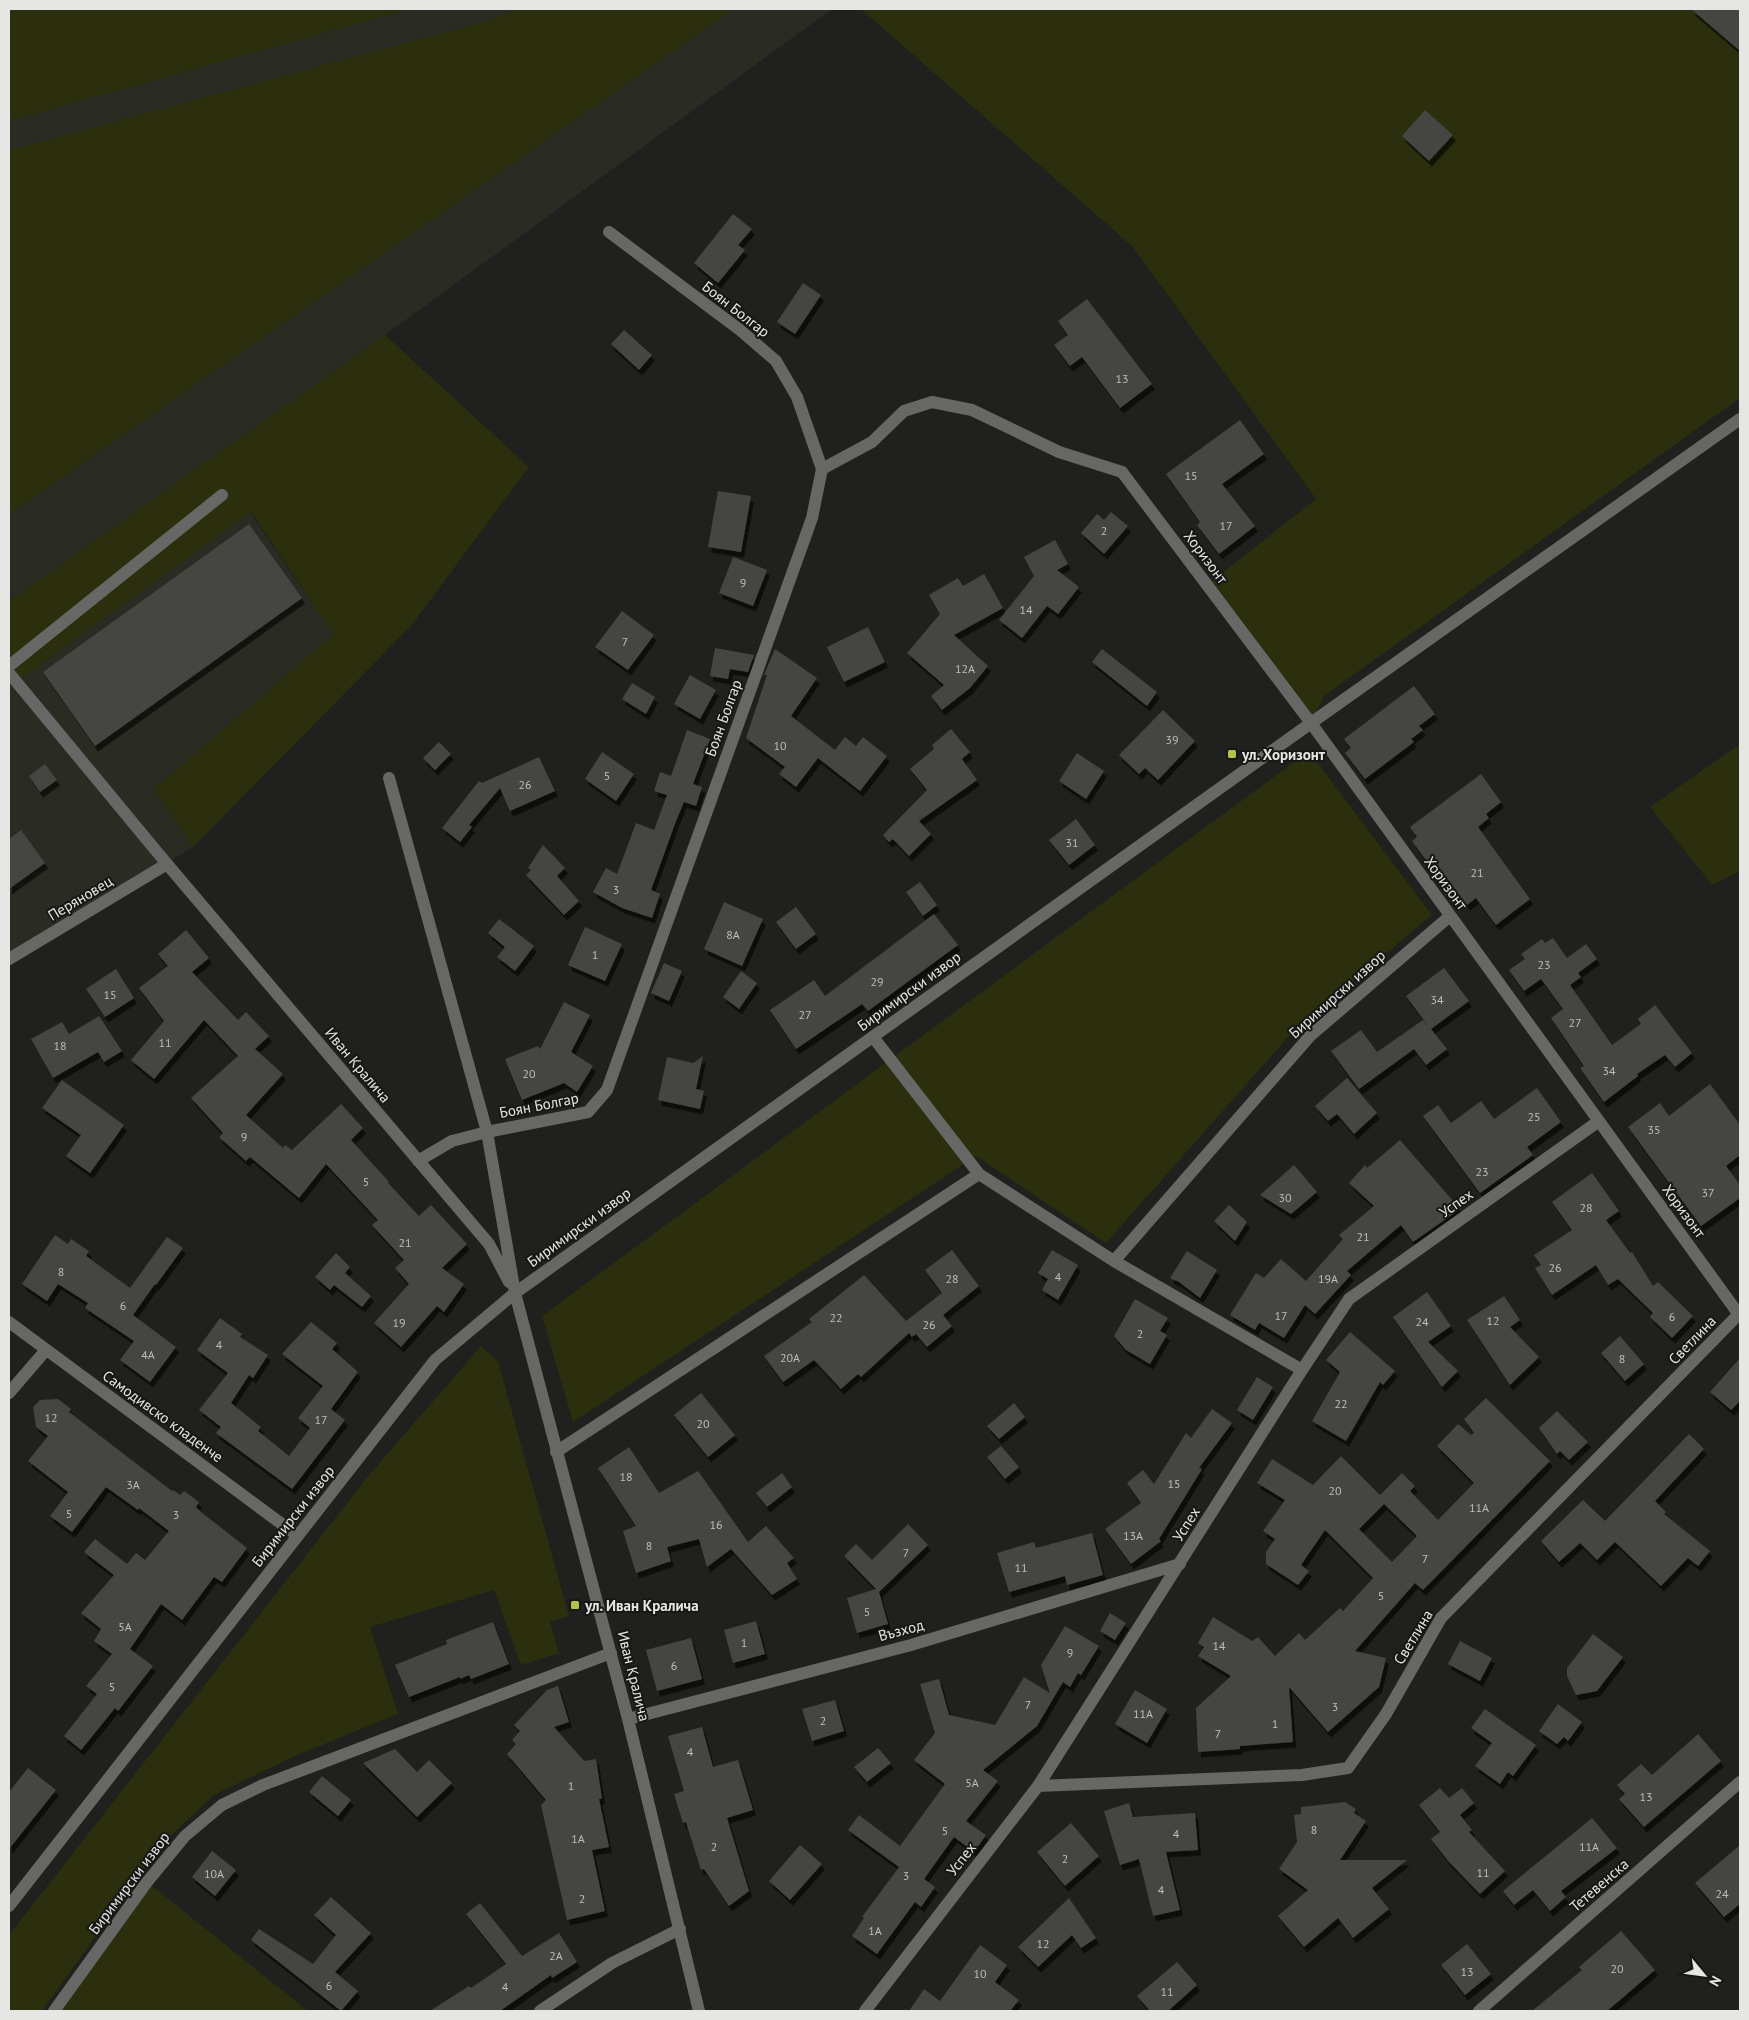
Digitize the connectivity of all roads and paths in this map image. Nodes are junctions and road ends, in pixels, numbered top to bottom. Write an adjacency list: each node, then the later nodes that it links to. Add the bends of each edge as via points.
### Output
1 (609, 232): 3 (street, Боян Болгар, via 740,330 776,361 796,397)
2 (1740, 419): 7 (street, Биримирски извор)
3 (822, 469): 7 (street, Хоризонт, via 872,442 904,411 932,402 972,410 1059,452 1122,472); 14 (street, Боян Болгар, via 812,518 607,1090 588,1112)
4 (222, 496): 5 (street)
5 (9, 666)
6 (9, 673): 9 (street, Иван Кралича)
7 (1311, 723): 10 (street, Хоризонт); 12 (street, Биримирски извор)
8 (388, 778): 14 (street, Иван Кралича)
9 (167, 864): 11 (street, Перяновец); 15 (street, Иван Кралича)
10 (1450, 916): 13 (street, Хоризонт); 17 (street, Биримирски извор, via 1310,1036)
11 (9, 959)
12 (873, 1037): 16 (street); 18 (street, Биримирски извор)
13 (1599, 1121): 19 (street, Хоризонт); 22 (street, Успех, via 1349,1299)
14 (487, 1132): 15 (street, Боян Болгар, via 452,1141); 18 (street, Иван Кралича)
15 (418, 1161): 18 (street, Иван Кралича, via 489,1244)
16 (979, 1174): 17 (street); 24 (street)
17 (1114, 1262): 22 (street)
18 (515, 1293): 24 (street, Иван Кралича); 25 (street, Биримирски извор, via 436,1360)
19 (1740, 1315): 30 (street, Светлина, via 1441,1618 1386,1714 1348,1768 1302,1775)
20 (9, 1322): 21 (street, Самодивско кладенче)
21 (46, 1350): 23 (street); 25 (street, Самодивско кладенче)
22 (1302, 1370): 26 (street, Успех)
23 (9, 1393)
24 (556, 1452): 27 (street, Иван Кралича)
25 (298, 1536): 31 (street, Биримирски извор)
26 (1180, 1564): 28 (street, Възход, via 911,1645); 30 (street, Успех)
27 (611, 1653): 28 (street, Иван Кралича); 33 (street, Биримирски извор, via 263,1785 222,1805 178,1843)
28 (628, 1719): 32 (street, Иван Кралича)
29 (1740, 1782): 37 (street, Тетевенска)
30 (1038, 1786): 36 (street, Успех)
31 (9, 1906)
32 (680, 1929): 34 (street, via 612,1963); 35 (street, Иван Кралича)
33 (54, 2011)
34 (540, 2011)
35 (699, 2011)
36 (865, 2011)
37 (1479, 2011)

